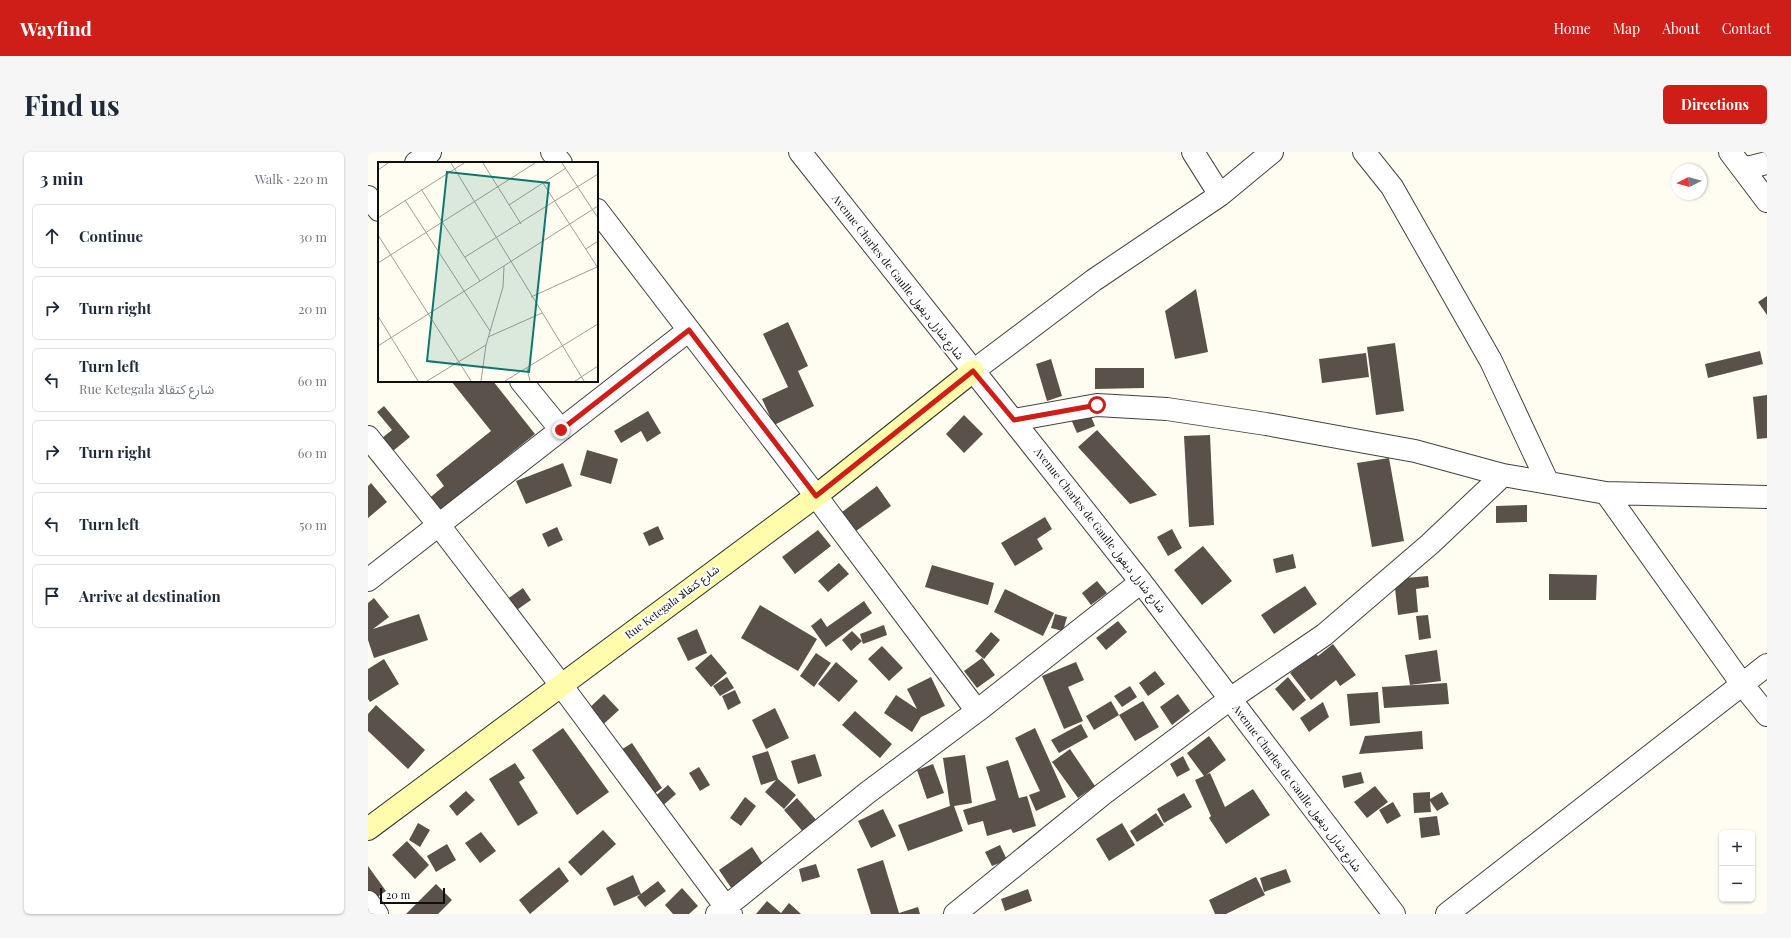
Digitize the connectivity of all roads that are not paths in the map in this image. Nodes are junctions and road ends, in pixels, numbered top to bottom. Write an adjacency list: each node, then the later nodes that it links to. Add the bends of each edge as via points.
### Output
1 (430, 152): 8 (street)
2 (552, 152): 9 (street)
3 (800, 152): 15 (street, Avenue Charles de Gaulle شارع شارل ديغول)
4 (1194, 152): 11 (street)
5 (1272, 152): 11 (street)
6 (1364, 152): 21 (street, via 1392,187 1491,361)
7 (1737, 160): 10 (street); 12 (street)
8 (417, 162)
9 (560, 162)
10 (1767, 163)
11 (1220, 194): 15 (street, via 1094,280)
12 (1767, 201)
13 (598, 211): 14 (street)
14 (689, 330): 18 (street); 23 (street)
15 (973, 371): 17 (street, Avenue Charles de Gaulle شارع شارل ديغول); 23 (street, Rue Ketegala شارع كتقالا)
16 (522, 382): 18 (street)
17 (1014, 420): 20 (street, via 1097,405 1167,409 1415,451); 27 (street, Avenue Charles de Gaulle شارع شارل ديغول)
18 (561, 430): 25 (street)
19 (368, 437): 25 (street)
20 (1503, 475): 21 (street); 31 (street, via 1430,544 1324,634)
21 (1548, 483): 22 (street)
22 (1606, 493): 24 (street); 30 (street)
23 (816, 496): 29 (street, Rue Ketegala شارع كتقالا); 32 (street)
24 (1767, 497)
25 (438, 524): 26 (street); 29 (street)
26 (368, 580)
27 (1141, 582): 31 (street, Avenue Charles de Gaulle شارع شارل ديغول); 32 (street)
28 (1767, 665): 30 (street)
29 (561, 684): 34 (street, Rue Ketegala شارع كتقالا); 36 (street)
30 (1742, 684): 33 (street); 40 (street)
31 (1230, 699): 38 (street, via 1103,794); 39 (street, Avenue Charles de Gaulle شارع شارل ديغول)
32 (977, 711): 36 (street, via 867,793)
33 (1767, 715)
34 (368, 829)
35 (368, 902): 37 (street)
36 (724, 912)
37 (377, 914)
38 (955, 914)
39 (1394, 914)
40 (1447, 914)

